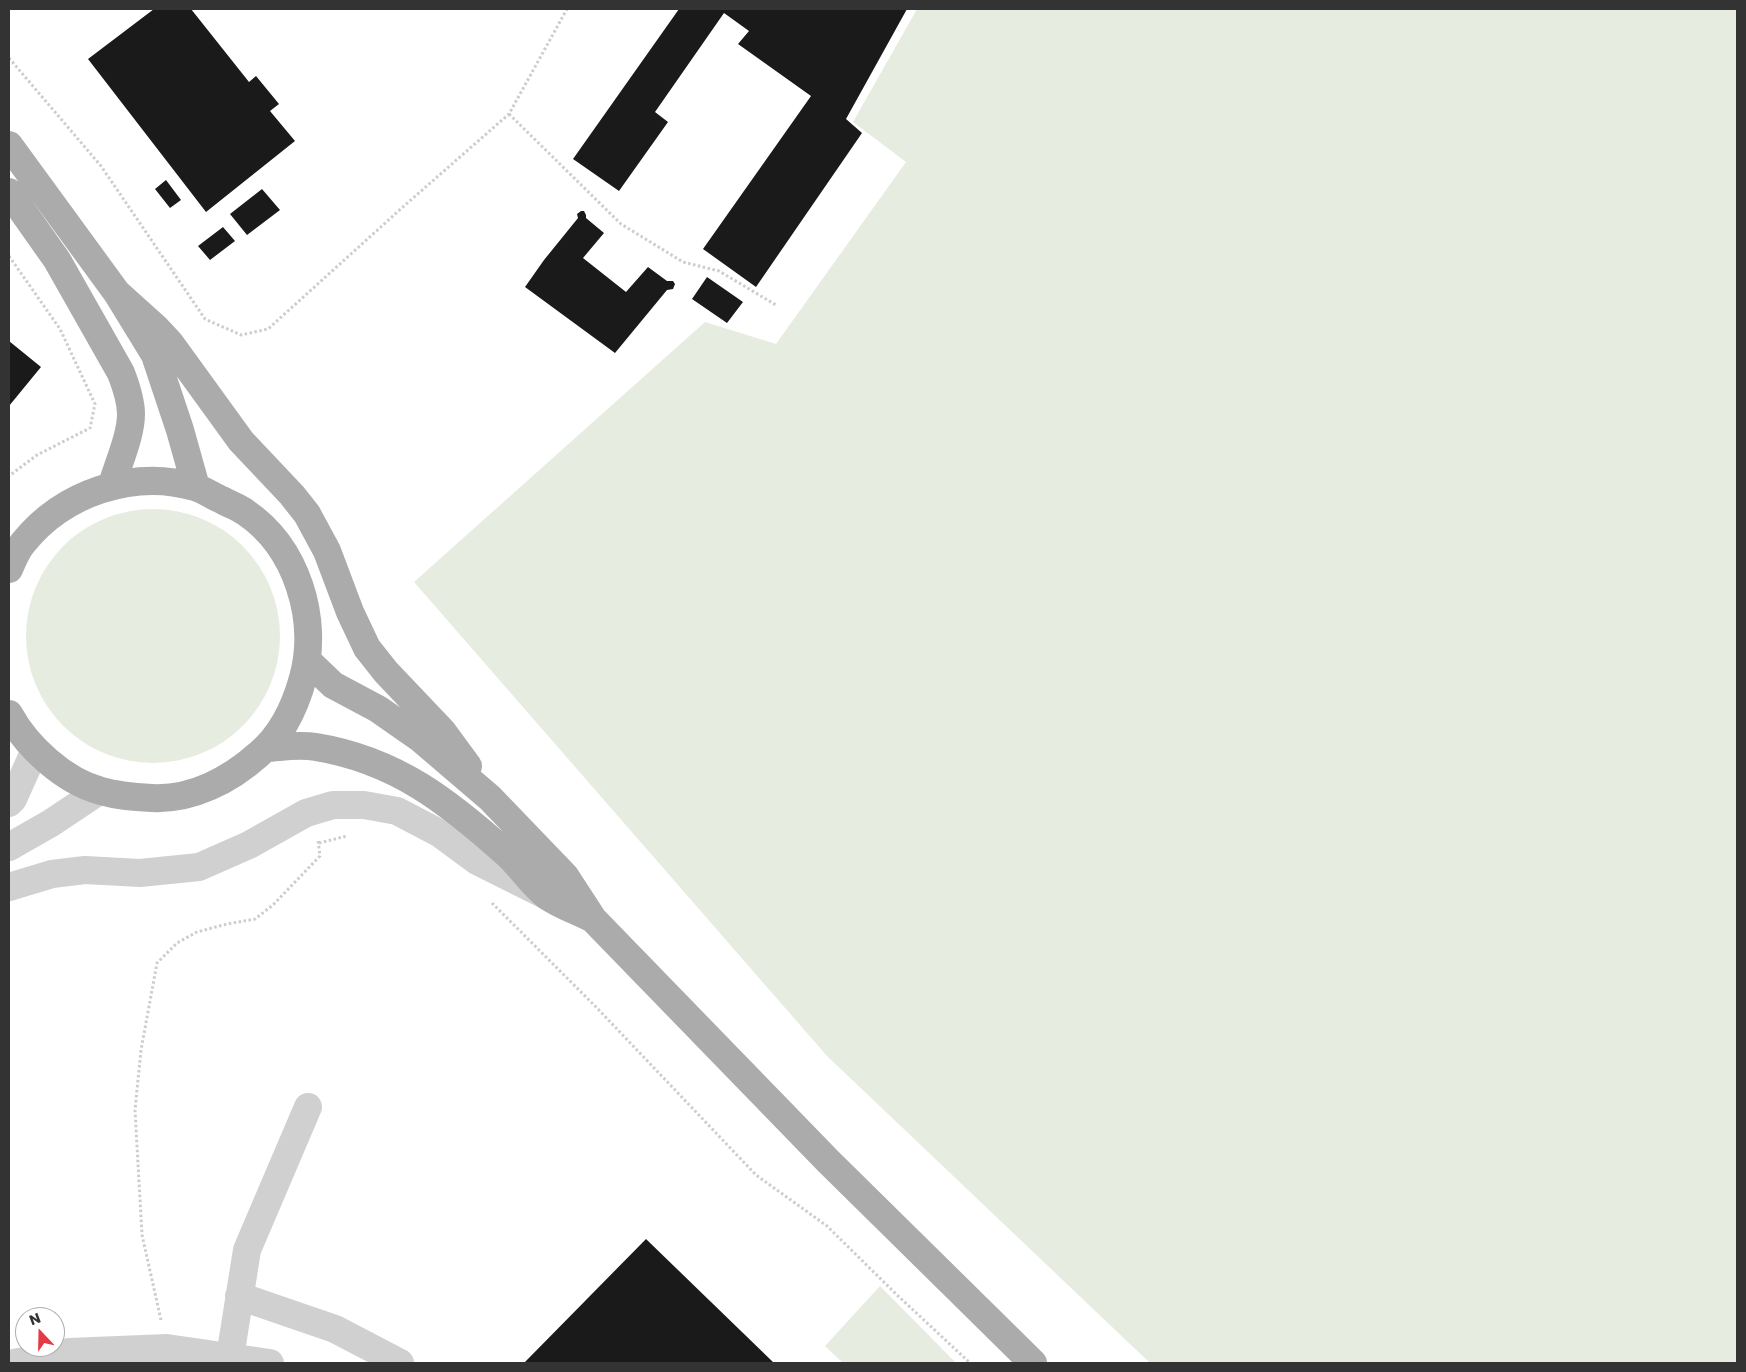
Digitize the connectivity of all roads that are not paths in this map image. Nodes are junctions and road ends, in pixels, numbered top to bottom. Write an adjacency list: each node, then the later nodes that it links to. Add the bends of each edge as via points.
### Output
1 (9, 145): 3 (main road)
2 (9, 192): 4 (main road, via 57,260 126,386 131,413)
3 (117, 293): 5 (main road, via 155,355); 13 (main road, via 170,343 241,441 307,514 327,551 367,648 444,732)
4 (112, 485): 5 (main road, via 159,481); 6 (main road, via 76,498)
5 (196, 488): 8 (main road, via 245,512 283,553 305,604)
6 (16, 543): 7 (main road)
7 (9, 569)
8 (308, 661): 10 (main road, via 298,698 284,725); 13 (main road, via 333,685 378,709 421,739)
9 (9, 714): 11 (main road)
10 (266, 748): 12 (main road, via 213,786 186,794 157,798 127,797); 17 (main road, via 315,747 339,752 362,758 418,783 465,816)
11 (35, 750): 12 (main road, via 65,774); 14 (street)
12 (99, 791): 15 (street)
13 (490, 798): 18 (main road, via 565,876)
14 (9, 803)
15 (9, 847)
16 (9, 888): 17 (street, via 52,874 85,870 140,873 198,867 248,845 306,813 333,805 364,805 397,811 439,833 478,861)
17 (546, 896): 18 (main road)
18 (593, 919): 26 (main road, via 828,1161)
19 (308, 1107): 20 (street, via 247,1250)
20 (240, 1296): 22 (street); 25 (street, via 336,1329)
21 (69, 1357): 22 (street, via 167,1348); 23 (street)
22 (230, 1357): 24 (street)
23 (14, 1363)
24 (270, 1363)
25 (400, 1363)
26 (1033, 1363)

